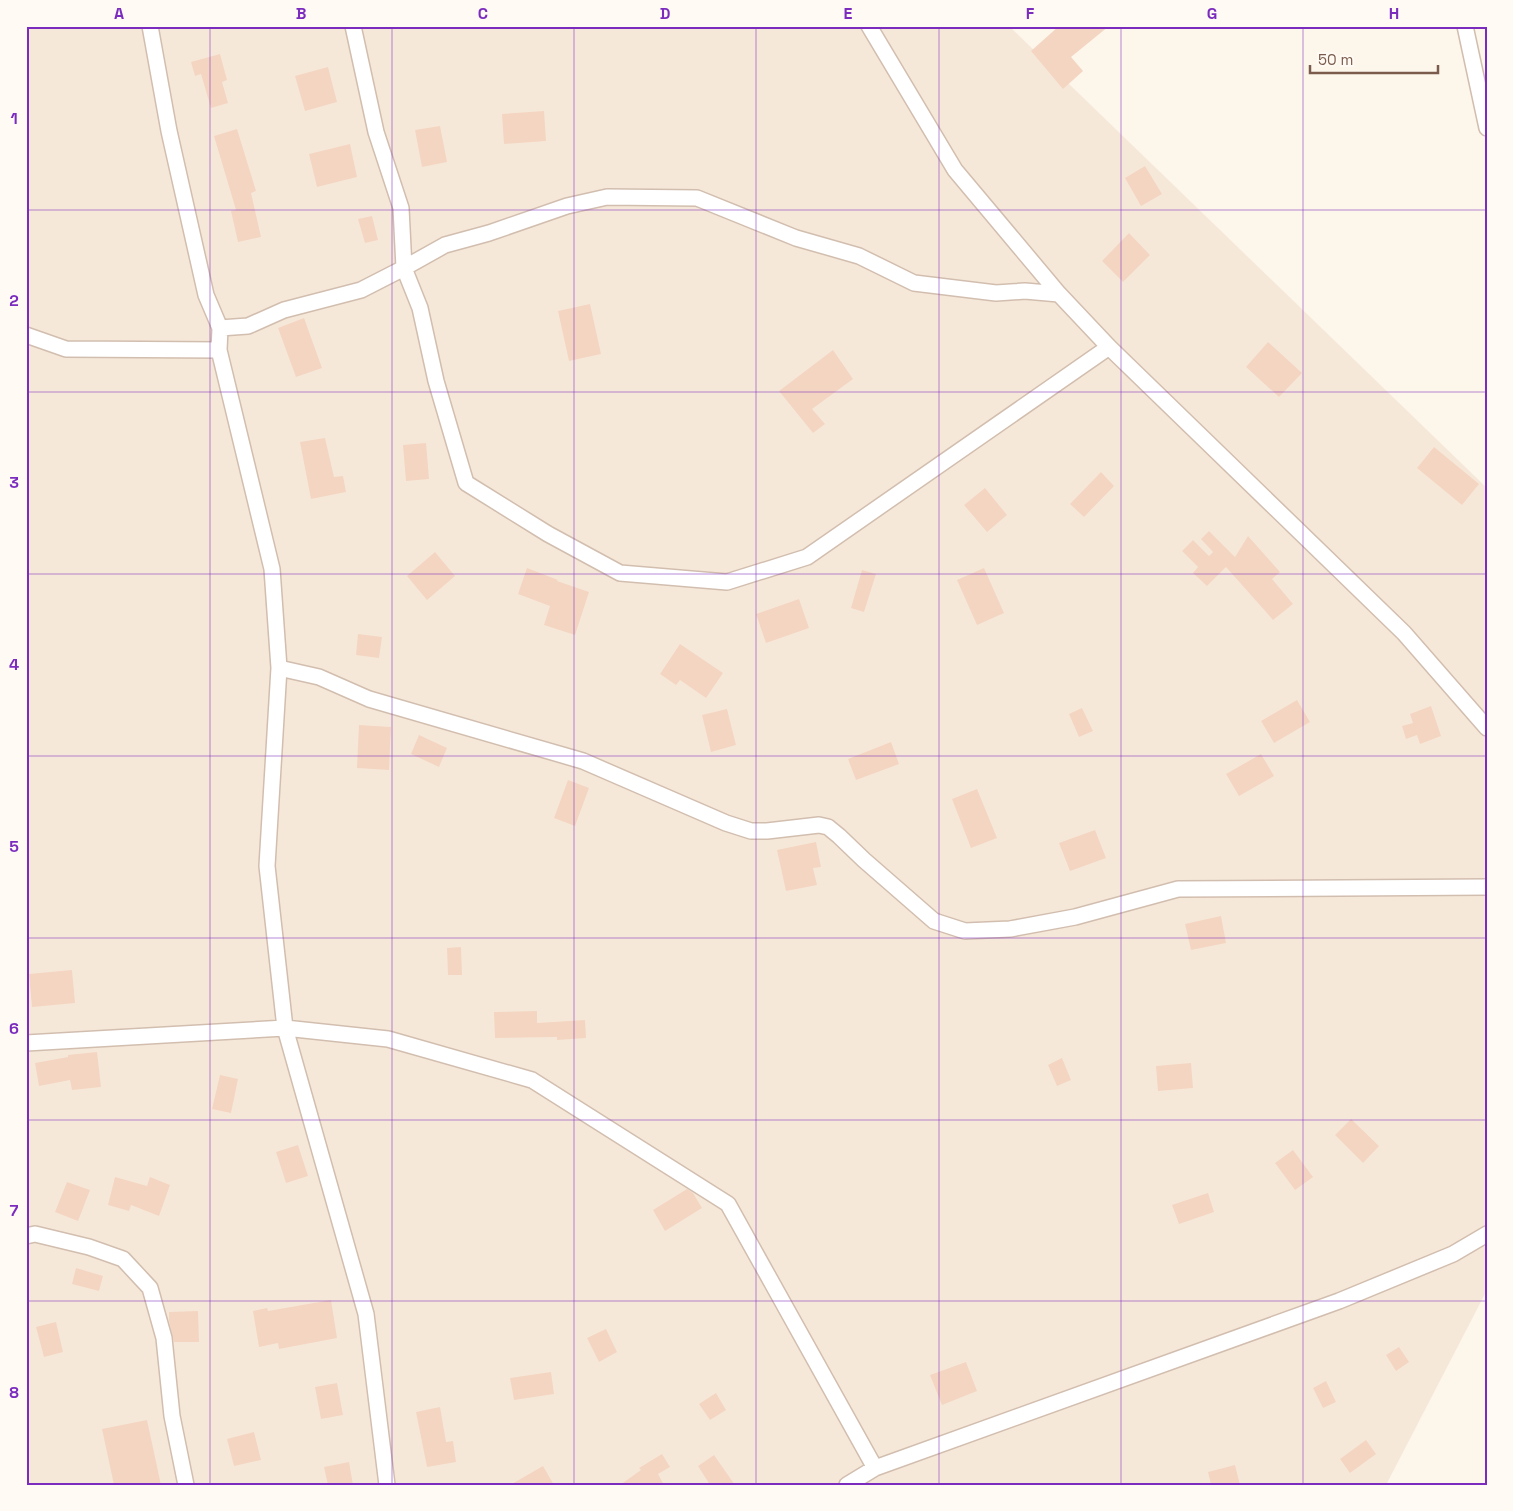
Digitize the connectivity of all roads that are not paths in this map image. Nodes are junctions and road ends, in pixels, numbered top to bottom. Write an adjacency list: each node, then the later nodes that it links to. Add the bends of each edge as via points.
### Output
1 (150, 26): 8 (street, via 169,132 206,295)
2 (353, 26): 6 (street, via 376,132 401,208)
3 (868, 26): 7 (street, via 955,170)
4 (1465, 26): 5 (street)
5 (1487, 128)
6 (404, 268): 7 (street, via 446,245 489,234 567,206 607,198 697,198 796,238 859,256 914,283 996,293); 8 (street, via 361,290 284,310 248,326); 10 (street, via 420,308 436,381 466,483 548,534 620,573 726,582 807,557)
7 (1059, 294): 10 (street)
8 (220, 328): 11 (street)
9 (26, 335): 11 (street, via 66,349)
10 (1109, 347): 13 (street, via 1404,633)
11 (219, 350): 12 (street, via 272,570)
12 (279, 668): 14 (street, via 319,677 369,699 583,760 726,823 766,831 819,824 828,827 934,921 965,931 1010,929 1075,917 1178,889); 15 (street, via 267,866)
13 (1487, 728)
14 (1487, 887)
15 (285, 1028): 16 (street); 19 (street, via 388,1039 532,1080 728,1204); 21 (street, via 366,1314)
16 (26, 1043)
17 (1487, 1234): 19 (street, via 1453,1254 1340,1301)
18 (26, 1236): 20 (street, via 44,1236 123,1259 150,1288 164,1338 172,1416)
19 (875, 1468): 22 (street)
20 (186, 1485)
21 (387, 1485)
22 (847, 1485)

